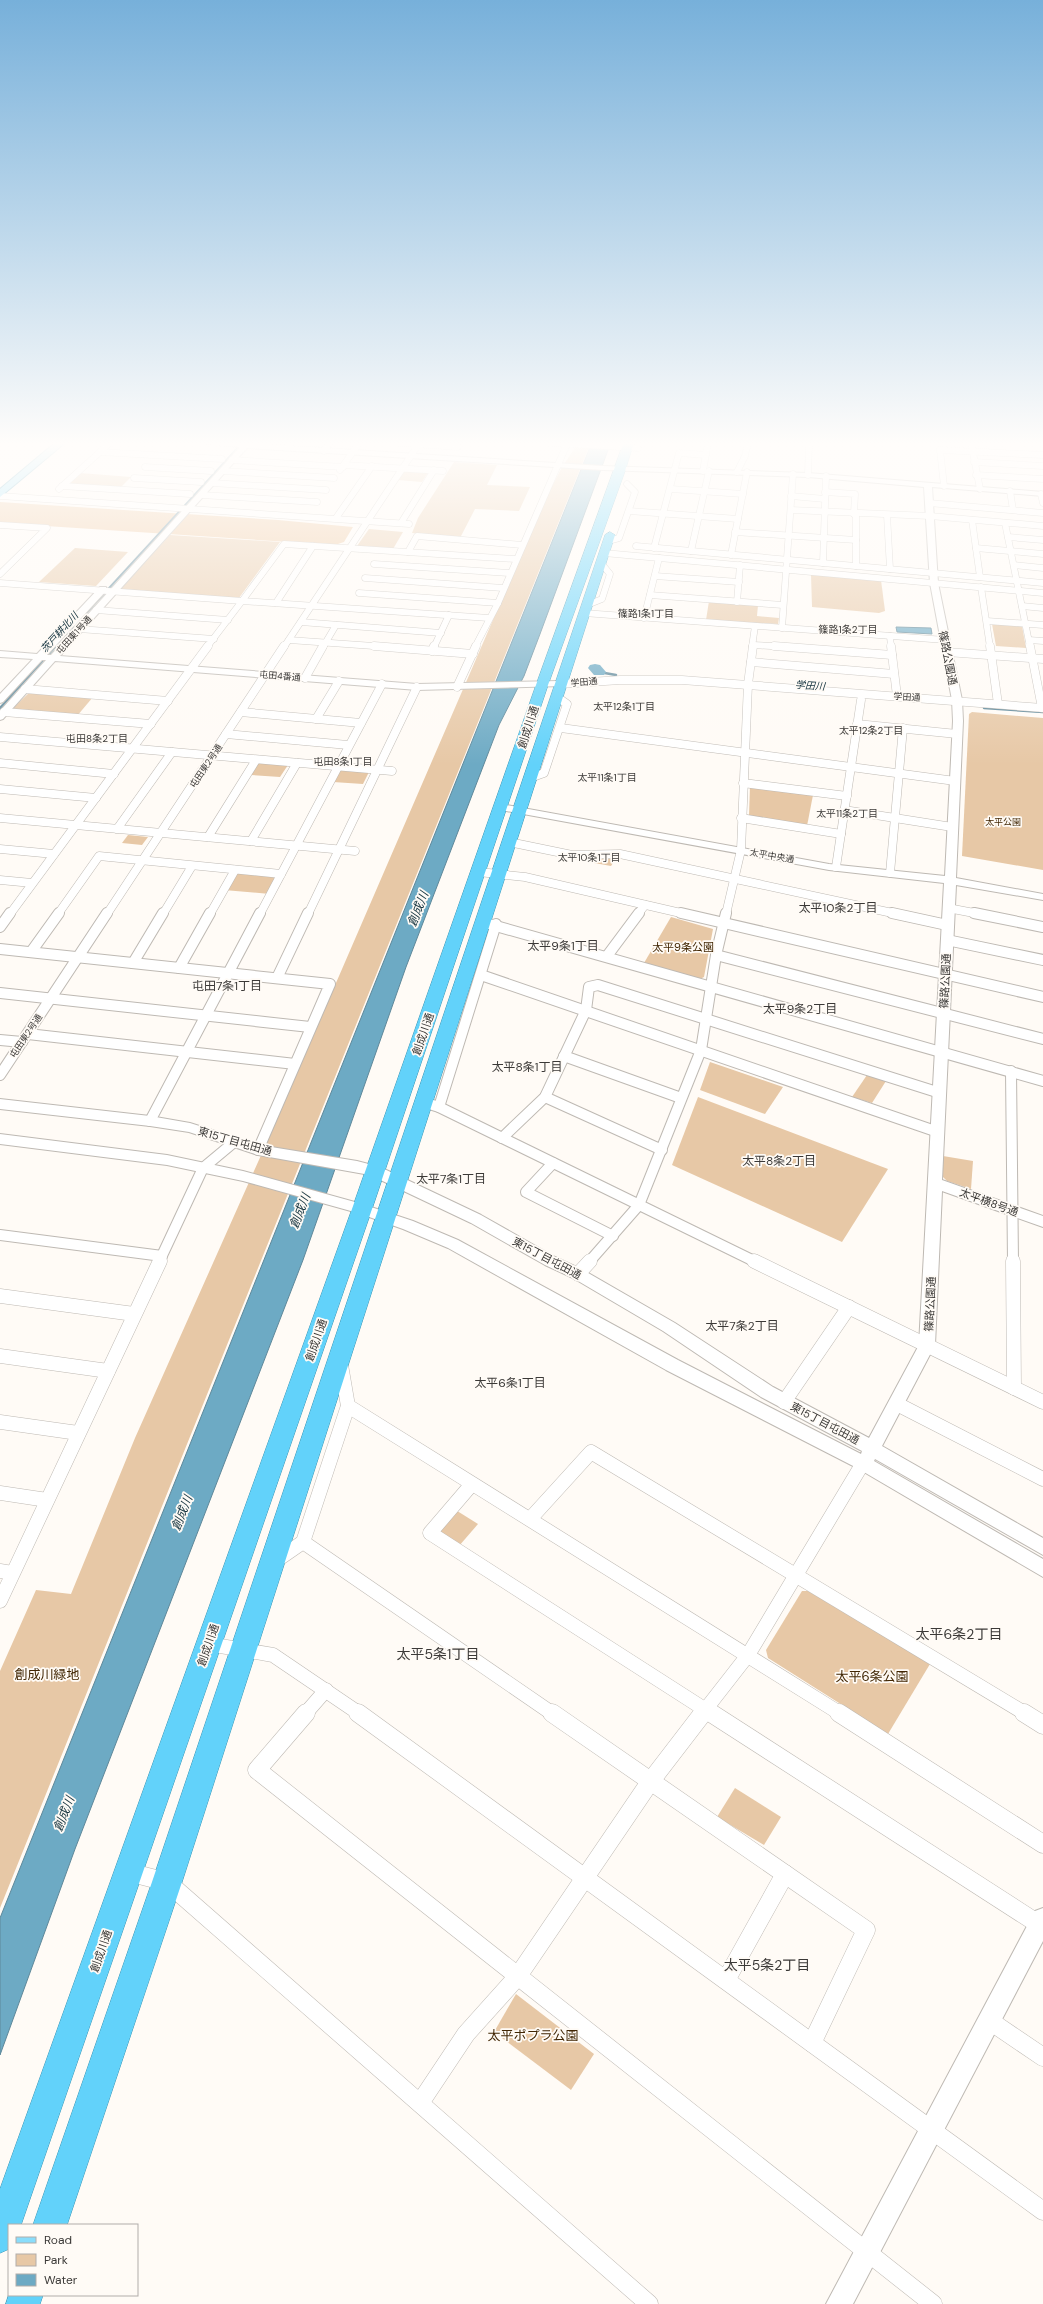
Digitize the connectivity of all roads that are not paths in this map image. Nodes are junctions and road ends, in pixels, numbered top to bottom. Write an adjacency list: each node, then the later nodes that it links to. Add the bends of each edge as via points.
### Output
1 (25, 550): 38 (street)
2 (145, 550): 49 (street, 屯田東1号通)
3 (280, 550): 54 (street)
4 (311, 550): 56 (street)
5 (349, 550): 58 (street, 屯田東2号通)
6 (374, 550): 7 (street)
7 (382, 550): 22 (street); 30 (street)
8 (520, 550): 27 (street)
9 (597, 550): 104 (highway, 創成川通)
10 (607, 550): 23 (street)
11 (673, 550): 20 (street)
12 (732, 550): 25 (street)
13 (787, 550): 28 (street)
14 (824, 550): 29 (street)
15 (856, 550): 33 (street)
16 (889, 550): 36 (street)
17 (932, 550): 42 (street, 篠路公園通)
18 (976, 550): 40 (street)
19 (993, 550): 21 (street)
20 (691, 551): 25 (street)
21 (1010, 551): 24 (street); 32 (street)
22 (408, 552): 27 (street)
23 (604, 552): 26 (street); 62 (highway, 創成川通)
24 (1043, 554)
25 (731, 555): 28 (street)
26 (659, 558): 31 (street); 39 (street)
27 (515, 559): 37 (street)
28 (787, 560): 29 (street); 35 (street)
29 (823, 563): 33 (street)
30 (374, 564): 37 (street); 41 (street)
31 (740, 565): 35 (street); 44 (street)
32 (1014, 565): 34 (street); 43 (street)
33 (856, 566): 36 (street)
34 (1043, 568)
35 (785, 569): 42 (street); 59 (street)
36 (890, 569): 42 (street)
37 (509, 573): 48 (street)
38 (0, 574)
39 (654, 576): 44 (street); 52 (street)
40 (980, 577): 42 (street); 43 (street)
41 (365, 578): 48 (street); 53 (street)
42 (933, 578): 47 (street); 80 (street, 篠路公園通)
43 (1017, 580): 46 (street); 50 (street)
44 (739, 582): 55 (street)
45 (0, 583): 49 (street)
46 (1043, 583)
47 (981, 587): 50 (street); 68 (street)
48 (502, 588): 57 (street)
49 (107, 590): 54 (street); 63 (street, 屯田東1号通); 91 (street, 屯田東1号通)
50 (1019, 590): 51 (street); 60 (street)
51 (1043, 592)
52 (650, 595): 55 (street); 66 (street)
53 (355, 600): 57 (street); 58 (street); 64 (street)
54 (242, 601): 56 (street); 67 (street)
55 (737, 602): 59 (street)
56 (276, 603): 58 (street)
57 (498, 603): 65 (street)
58 (312, 605): 69 (street, 屯田東2号通)
59 (783, 605): 74 (street)
60 (1022, 606): 61 (street); 70 (street)
61 (1043, 608)
62 (585, 609): 66 (street); 104 (highway, 創成川通)
63 (96, 610): 67 (street); 75 (street, 屯田東1号通)
64 (449, 615): 65 (street); 76 (street)
65 (489, 618): 88 (street)
66 (644, 618): 73 (street)
67 (228, 620): 78 (street)
68 (987, 621): 70 (street); 90 (street)
69 (301, 622): 71 (street); 79 (street, 屯田東2号通)
70 (1026, 624): 72 (street); 81 (street)
71 (336, 625): 76 (street); 83 (street)
72 (1043, 625)
73 (756, 626): 74 (street); 84 (street)
74 (782, 628): 77 (street)
75 (79, 629): 78 (street); 91 (street, 屯田東1号通)
76 (441, 633): 85 (street)
77 (890, 636): 80 (street); 89 (street)
78 (214, 639): 95 (street)
79 (289, 640): 83 (street); 97 (street, 屯田東2号通)
80 (945, 640): 86 (street, 篠路公園通)
81 (1029, 640): 82 (street); 92 (street)
82 (1043, 641)
83 (326, 642): 85 (street); 98 (street)
84 (753, 645): 89 (street); 94 (street)
85 (432, 651): 88 (street)
86 (947, 652): 90 (street); 111 (street, 篠路公園通)
87 (0, 654): 91 (street, 屯田4番通)
88 (473, 654): 103 (street)
89 (892, 655): 96 (street)
90 (992, 655): 92 (street); 112 (street)
91 (46, 658): 95 (street, 屯田4番通); 106 (street, 屯田東1号通); 108 (street, 屯田東1号通)
92 (1032, 658): 93 (street); 99 (street)
93 (1043, 659)
94 (751, 662): 96 (street); 105 (street)
95 (192, 669): 97 (street, 屯田4番通); 110 (street)
96 (894, 674): 107 (street)
97 (266, 675): 98 (street, 屯田4番通); 114 (street, 屯田東2号通)
98 (305, 678): 100 (street, 屯田4番通)
99 (1040, 680): 113 (street)
100 (339, 681): 101 (street, 屯田4番通); 116 (street)
101 (382, 684): 102 (street, 屯田4番通); 117 (street)
102 (417, 687): 103 (street, 屯田4番通); 135 (street)
103 (457, 687): 104 (street, 屯田4番通)
104 (546, 688): 105 (street, 学田通, via 646,684); 120 (street, via 567,704); 139 (highway, 創成川通); 145 (highway, 創成川通)
105 (748, 688): 107 (street, 学田通); 109 (street, 学田通); 128 (street)
106 (25, 689): 110 (street); 115 (street, 屯田東1号通)
107 (897, 696): 111 (street, 学田通)
108 (0, 700)
109 (861, 700): 111 (street, 学田通); 119 (street)
110 (168, 701): 118 (street)
111 (958, 704): 112 (street, 学田通); 113 (street, 学田通); 123 (street, 篠路公園通)
112 (998, 704): 113 (street, 学田通)
113 (1043, 710)
114 (241, 712): 116 (street); 122 (street, 屯田東2号通)
115 (2, 714): 118 (street)
116 (316, 719): 117 (street)
117 (361, 722): 125 (street)
118 (151, 724): 126 (street)
119 (857, 724): 121 (street); 134 (street)
120 (561, 728): 128 (street); 139 (street, via 544,773)
121 (903, 728): 123 (street); 137 (street)
122 (226, 734): 125 (street); 129 (street, 屯田東2号通)
123 (957, 734): 140 (street, 篠路公園通)
124 (0, 737): 126 (street)
125 (348, 745): 133 (street)
126 (132, 749): 127 (street); 138 (street)
127 (172, 752): 129 (street); 152 (street)
128 (745, 753): 134 (street); 141 (street)
129 (212, 756): 130 (street); 153 (street, 屯田東2号通)
130 (256, 760): 132 (street); 155 (street)
131 (0, 763): 138 (street)
132 (297, 763): 133 (street); 156 (street)
133 (337, 767): 135 (street); 158 (street)
134 (851, 767): 137 (street); 143 (street)
135 (377, 770): 136 (street); 160 (street)
136 (392, 771)
137 (898, 773): 140 (street); 149 (street)
138 (114, 774): 144 (street)
139 (530, 778): 145 (highway, 創成川通)
140 (955, 781): 151 (street, 篠路公園通)
141 (743, 783): 143 (street); 148 (street)
142 (0, 789): 144 (street)
143 (846, 796): 146 (street)
144 (96, 798): 150 (street)
145 (510, 808): 157 (highway, 創成川通); 161 (street, 太平中央通); 168 (highway, 創成川通)
146 (844, 810): 149 (street); 154 (street)
147 (0, 818): 150 (street)
148 (741, 818): 154 (street); 161 (street)
149 (894, 818): 151 (street); 170 (street)
150 (76, 825): 152 (street); 163 (street)
151 (952, 827): 173 (street, 篠路公園通)
152 (117, 829): 153 (street)
153 (161, 833): 155 (street); 164 (street, 屯田東2号通)
154 (841, 834): 166 (street)
155 (208, 838): 156 (street)
156 (251, 841): 158 (street)
157 (509, 842): 168 (highway, 創成川通); 171 (street, via 572,855 620,854)
158 (296, 846): 160 (street); 169 (street)
159 (0, 849): 163 (street)
160 (338, 850): 162 (street); 197 (street)
161 (741, 850): 166 (street, 太平中央通); 171 (street)
162 (355, 851)
163 (54, 854): 174 (street)
164 (143, 860): 165 (street); 187 (street, via 99,856); 190 (street, 屯田東2号通)
165 (192, 866): 167 (street); 192 (street)
166 (836, 867): 170 (street, 太平中央通)
167 (235, 870): 169 (street); 193 (street)
168 (489, 873): 176 (street, via 525,877); 180 (highway, 創成川通); 232 (highway, 創成川通)
169 (281, 874): 194 (street)
170 (890, 874): 173 (street, 太平中央通)
171 (733, 878): 181 (street); 182 (street)
172 (0, 880): 174 (street)
173 (949, 880): 175 (street, 太平中央通); 177 (street, 篠路公園通)
174 (32, 883): 179 (street)
175 (1043, 897)
176 (645, 905): 181 (street); 189 (street)
177 (948, 908): 182 (street, 篠路公園通); 184 (street)
178 (0, 913): 179 (street)
179 (10, 914): 183 (street)
180 (489, 923): 189 (street); 196 (street); 222 (highway, 創成川通)
181 (724, 924): 188 (street); 195 (street)
182 (947, 925): 185 (street, 篠路公園通)
183 (0, 927)
184 (1043, 927)
185 (947, 940): 191 (street); 195 (street, 篠路公園通)
186 (0, 949): 187 (street)
187 (31, 952): 190 (street)
188 (716, 955): 198 (street); 203 (street)
189 (607, 956): 198 (street)
190 (78, 957): 192 (street); 201 (street, 屯田東2号通)
191 (1043, 960)
192 (133, 963): 193 (street)
193 (179, 968): 194 (street)
194 (228, 973): 197 (street); 204 (street)
195 (945, 974): 200 (street); 203 (street, 篠路公園通)
196 (481, 975): 202 (street); 222 (street)
197 (277, 978): 206 (street, via 330,984)
198 (711, 986): 205 (street); 212 (street)
199 (0, 993): 201 (street)
200 (1043, 997)
201 (51, 998): 204 (street); 207 (street, 屯田東2号通)
202 (586, 1010): 205 (street, via 589,988 598,985); 210 (street); 213 (street)
203 (943, 1014): 209 (street); 212 (street, 篠路公園通)
204 (206, 1015): 206 (street); 211 (street)
205 (705, 1019): 210 (street); 218 (street)
206 (310, 1027): 214 (street)
207 (25, 1038): 208 (street); 211 (street); 216 (street, 屯田東2号通)
208 (0, 1040)
209 (1043, 1040)
210 (701, 1050): 220 (street); 224 (street)
211 (187, 1052): 214 (street); 223 (street)
212 (942, 1052): 215 (street); 218 (street, 篠路公園通)
213 (564, 1056): 219 (street); 220 (street)
214 (295, 1064): 228 (street)
215 (1011, 1072): 217 (street); 237 (street)
216 (0, 1075)
217 (1043, 1081)
218 (940, 1093): 224 (street, 篠路公園通)
219 (545, 1097): 225 (street); 229 (street)
220 (682, 1098): 229 (street)
221 (0, 1104): 223 (street, 東15丁目屯田通)
222 (431, 1105): 225 (street); 233 (highway, 創成川通)
223 (150, 1121): 227 (street, 東15丁目屯田通, via 190,1128)
224 (938, 1132): 234 (street, 篠路公園通)
225 (502, 1138): 230 (street)
226 (0, 1139): 231 (street, 東15丁目屯田通, via 167,1160)
227 (233, 1143): 228 (street, 東15丁目屯田通); 231 (street)
228 (258, 1150): 232 (street, 東15丁目屯田通)
229 (662, 1150): 235 (street)
230 (553, 1163): 235 (street); 241 (street, via 526,1192)
231 (204, 1168): 236 (street, 東15丁目屯田通); 242 (street)
232 (374, 1171): 233 (street, 東15丁目屯田通); 236 (highway, 創成川通)
233 (397, 1182): 238 (highway, 創成川通); 243 (street, 東15丁目屯田通, via 476,1219)
234 (935, 1183): 237 (street, 太平横8号通); 247 (street, 篠路公園通)
235 (639, 1205): 241 (street); 245 (street)
236 (362, 1209): 238 (street, 東15丁目屯田通); 272 (highway, 創成川通)
237 (1014, 1211): 239 (street, 太平横8号通); 251 (street)
238 (385, 1217): 248 (highway, 創成川通); 259 (street, 東15丁目屯田通, via 453,1244 672,1365)
239 (1043, 1222)
240 (0, 1235): 242 (street)
241 (613, 1236): 243 (street)
242 (162, 1256): 246 (street)
243 (578, 1274): 252 (street, 東15丁目屯田通, via 669,1327)
244 (0, 1296): 246 (street)
245 (849, 1307): 247 (street); 252 (street)
246 (134, 1314): 250 (street)
247 (927, 1345): 251 (street); 254 (street, 篠路公園通)
248 (340, 1354): 255 (street); 267 (highway, 創成川通)
249 (0, 1356): 250 (street)
250 (108, 1371): 257 (street)
251 (1014, 1388): 253 (street)
252 (784, 1402): 258 (street, 東15丁目屯田通)
253 (1043, 1402)
254 (897, 1404): 258 (street, 篠路公園通); 260 (street)
255 (348, 1406): 261 (street); 265 (street)
256 (0, 1422): 257 (street)
257 (78, 1433): 263 (street)
258 (873, 1449): 259 (street, 篠路公園通); 266 (street, 東15丁目屯田通)
259 (864, 1463): 268 (street, 東15丁目屯田通); 270 (street)
260 (1043, 1479)
261 (472, 1484): 264 (street); 276 (street, via 430,1533)
262 (0, 1493): 263 (street)
263 (47, 1500): 269 (street)
264 (530, 1519): 270 (street, via 591,1452); 274 (street)
265 (303, 1542): 267 (street); 278 (street)
266 (1043, 1547)
267 (271, 1564): 273 (highway, 創成川通)
268 (1043, 1569)
269 (6, 1572): 271 (street)
270 (796, 1575): 274 (street); 277 (street)
271 (0, 1600)
272 (208, 1644): 273 (street); 280 (highway, 創成川通)
273 (243, 1649): 275 (street, via 274,1655); 283 (highway, 創成川通)
274 (748, 1655): 276 (street); 279 (street)
275 (326, 1690): 282 (street); 285 (street, via 257,1770)
276 (705, 1711): 278 (street); 284 (street)
277 (1043, 1725)
278 (650, 1782): 281 (street); 282 (street, via 618,1827)
279 (1043, 1844)
280 (128, 1872): 283 (street); 294 (highway, 創成川通)
281 (785, 1874): 286 (street); 288 (street, via 866,1930)
282 (587, 1878): 285 (street); 286 (street)
283 (167, 1882): 290 (street); 293 (highway, 創成川通)
284 (1041, 1922): 287 (street)
285 (518, 1976): 290 (street, via 466,2034); 295 (street)
286 (726, 1980): 288 (street)
287 (990, 2020): 289 (street); 291 (street)
288 (812, 2043): 291 (street)
289 (1043, 2057)
290 (420, 2103): 296 (street)
291 (932, 2131): 292 (street); 295 (street)
292 (1043, 2211)
293 (50, 2224)
294 (0, 2236)
295 (866, 2252): 297 (street); 298 (street)
296 (649, 2304)
297 (839, 2304)
298 (933, 2304)

